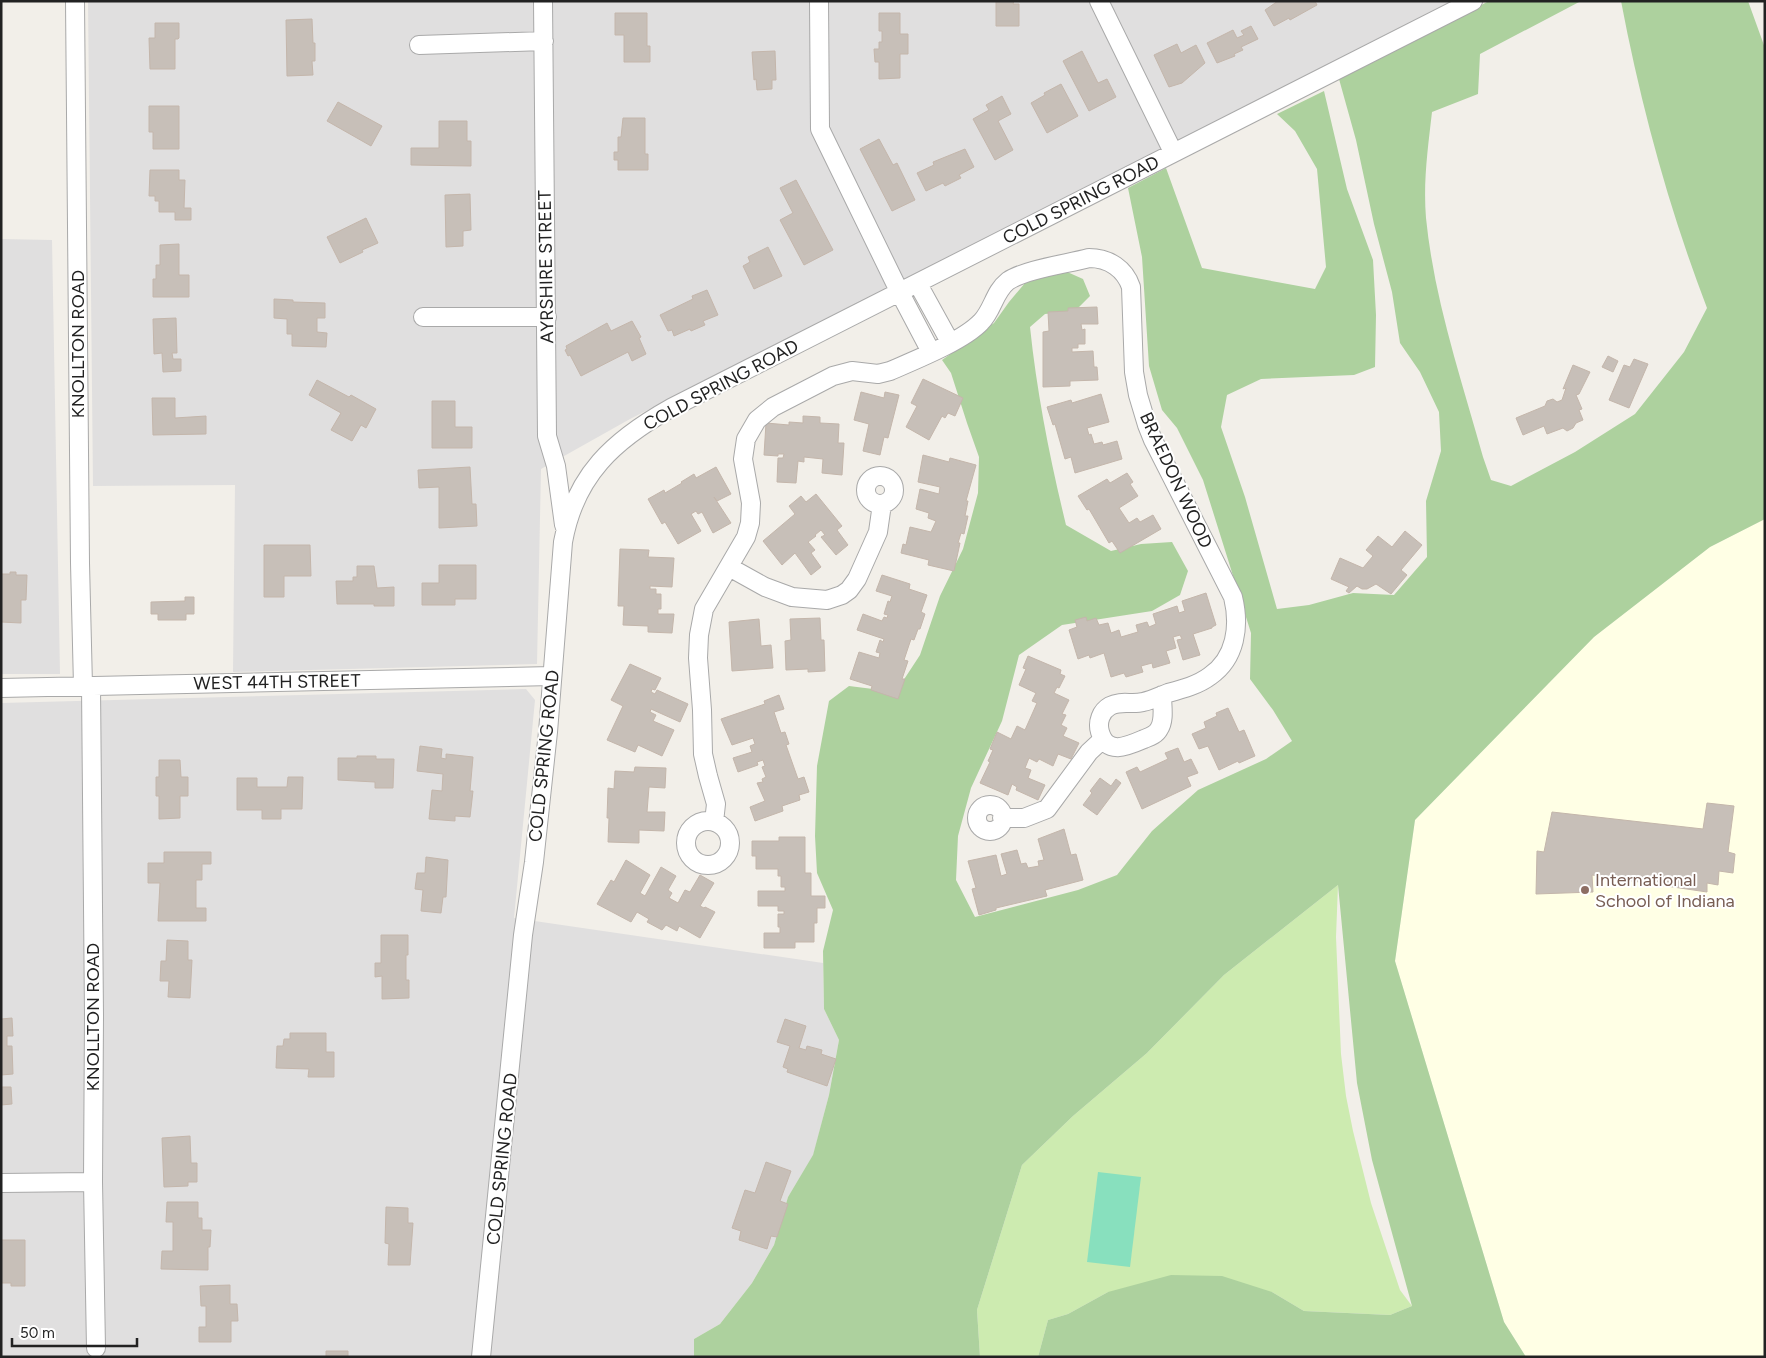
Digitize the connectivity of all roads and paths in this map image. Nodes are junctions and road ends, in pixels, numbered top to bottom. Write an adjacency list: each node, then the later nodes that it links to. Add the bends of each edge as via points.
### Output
1 (75, 1): 19 (street, KNOLLTON ROAD, via 80,530)
2 (543, 1): 6 (street, AYRSHIRE STREET)
3 (819, 1): 10 (street, via 820,129)
4 (1099, 1): 8 (street)
5 (1473, 1): 8 (street, COLD SPRING ROAD)
6 (544, 41): 7 (street); 12 (street, AYRSHIRE STREET)
7 (419, 45)
8 (1173, 152): 9 (street, COLD SPRING ROAD)
9 (918, 284): 10 (street, COLD SPRING ROAD); 13 (street)
10 (900, 293): 14 (street); 16 (street, COLD SPRING ROAD, via 671,408 631,433 594,469 577,497)
11 (423, 317): 12 (street)
12 (547, 317): 16 (street, AYRSHIRE STREET, via 548,436 556,466)
13 (950, 342): 14 (street, BRAEDON WOOD); 21 (street, BRAEDON WOOD, via 976,327 1007,282 1023,274 1090,258 1108,261 1129,281 1133,294 1132,356 1142,410 1153,440 1234,598 1237,623 1226,660 1209,677)
14 (931, 352): 17 (street, BRAEDON WOOD, via 878,374 852,371 833,376 773,406 756,420 746,439 744,452 750,523)
15 (882, 504): 17 (street, via 878,532 858,579 842,595 827,600 792,598)
16 (565, 530): 18 (street, COLD SPRING ROAD)
17 (729, 567): 24 (street, BRAEDON WOOD, via 704,609 698,649 703,754 716,804)
18 (552, 676): 19 (street, WEST 44TH STREET); 28 (street, COLD SPRING ROAD)
19 (87, 686): 20 (street, WEST 44TH STREET); 25 (street, KNOLLTON ROAD, via 94,1006)
20 (1, 688)
21 (1162, 696): 22 (street, via 1140,703 1109,706 1099,721); 22 (street, via 1162,723 1156,733 1126,748 1112,746)
22 (1103, 739): 23 (street, via 1089,752 1047,809 1024,818)
23 (1002, 818)
24 (714, 822)
25 (93, 1182): 26 (street); 27 (street, KNOLLTON ROAD)
26 (1, 1183)
27 (96, 1348)
28 (481, 1357)

